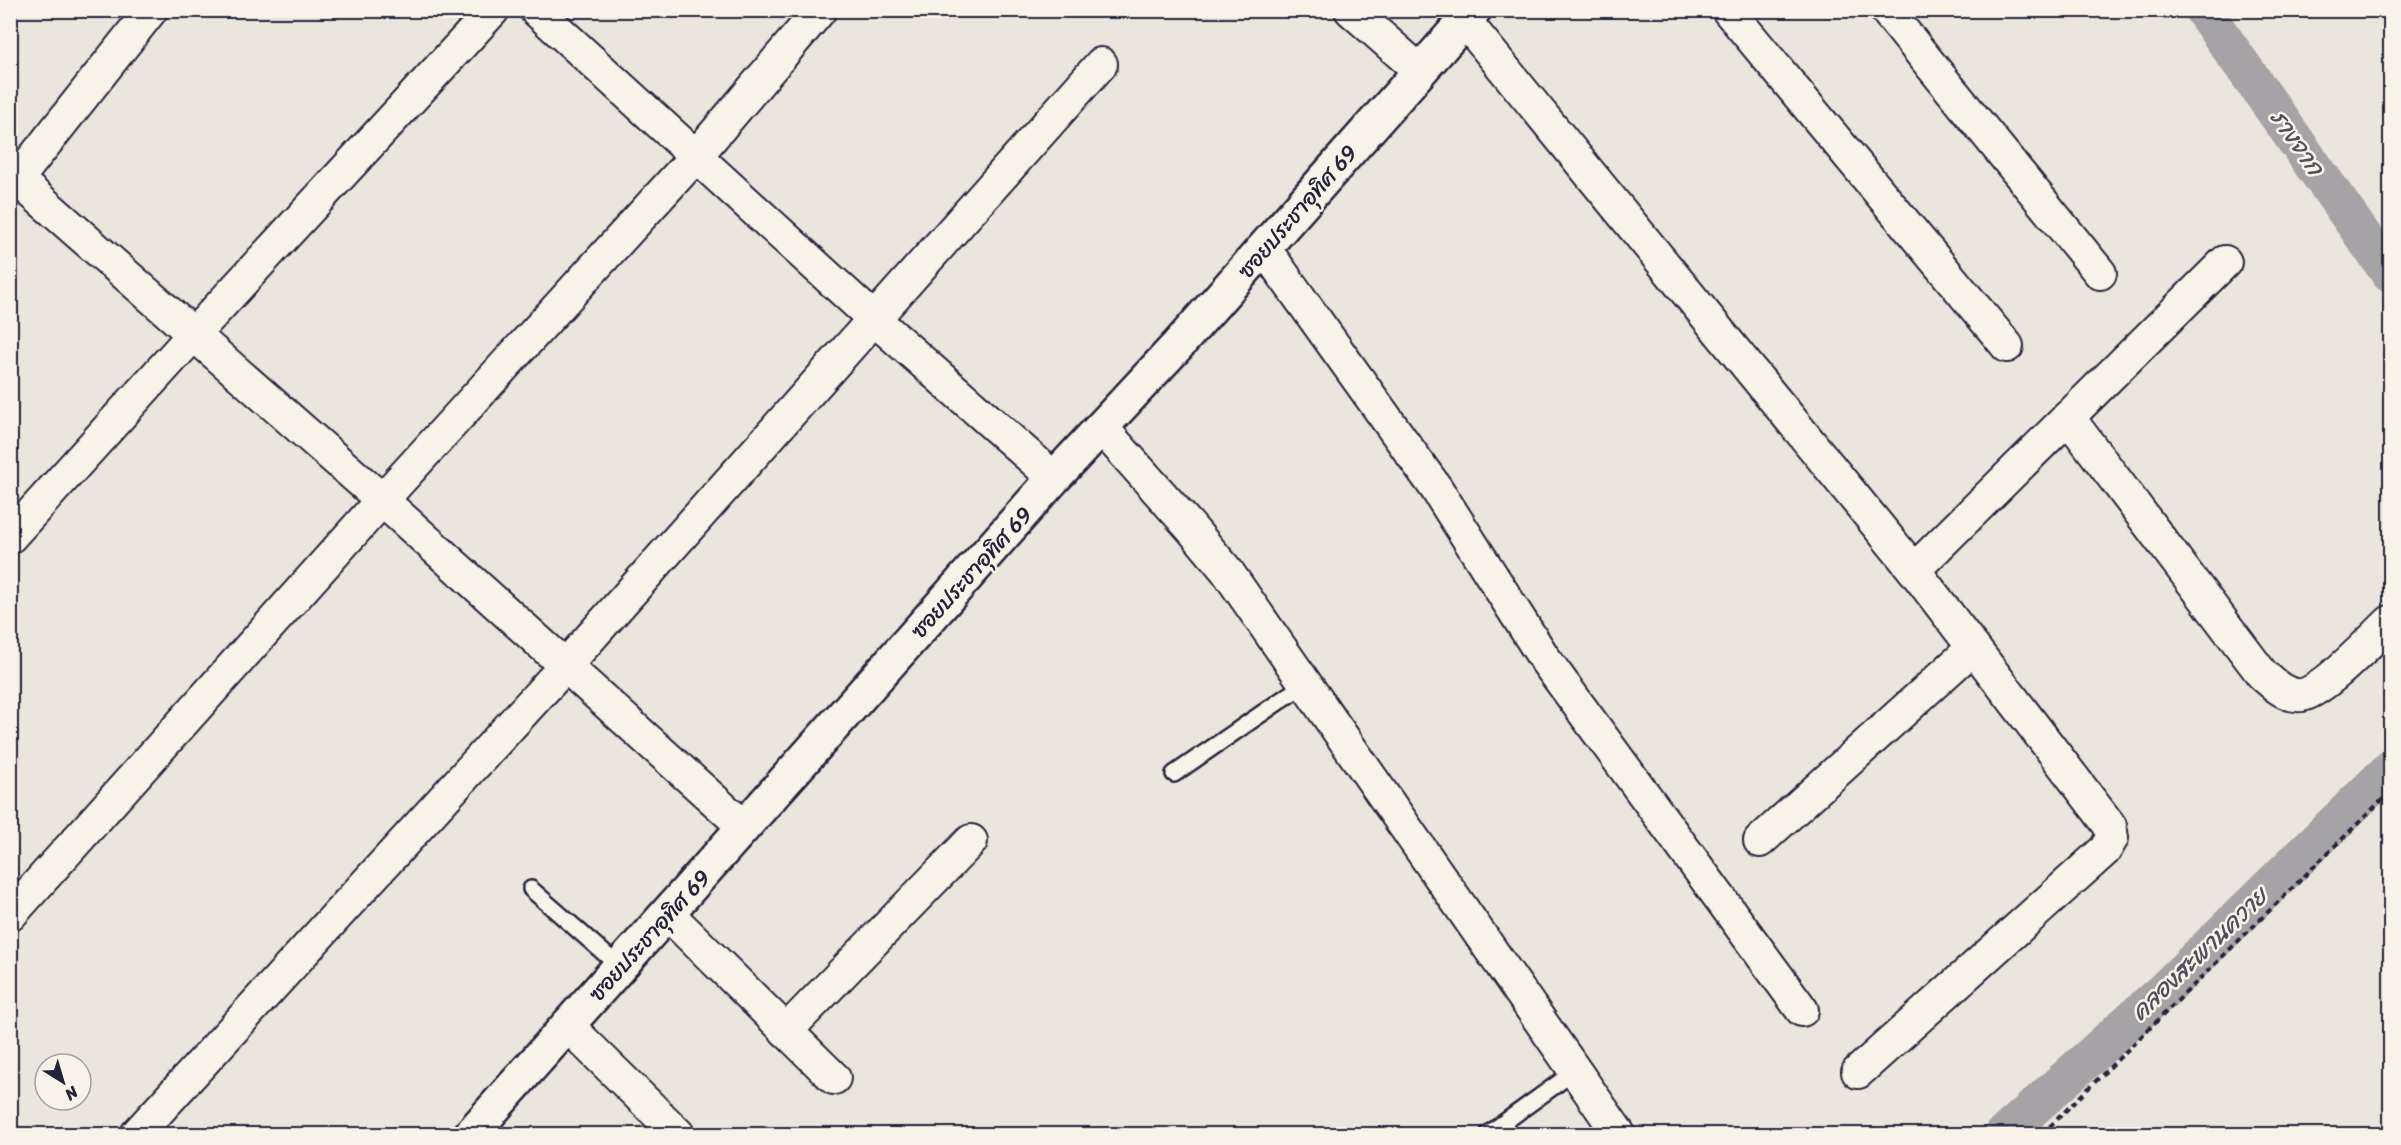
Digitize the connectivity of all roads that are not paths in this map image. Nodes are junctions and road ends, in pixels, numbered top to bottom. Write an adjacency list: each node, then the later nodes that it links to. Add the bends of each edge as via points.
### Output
1 (151, 10): 12 (street)
2 (493, 10): 17 (street)
3 (536, 10): 11 (street)
4 (820, 10): 11 (street)
5 (1351, 10): 10 (street)
6 (1728, 10): 18 (street)
7 (1886, 10): 15 (street)
8 (1469, 16): 10 (street, ซอยประชาอุทิศ 69); 24 (street)
9 (1101, 64): 16 (street)
10 (1420, 71): 13 (street, ซอยประชาอุทิศ 69)
11 (696, 156): 16 (street); 22 (street)
12 (13, 180): 17 (street)
13 (1264, 248): 20 (street, ซอยประชาอุทิศ 69); 37 (street, via 1436,488 1544,658)
14 (2224, 262): 19 (street)
15 (2100, 273)
16 (874, 319): 21 (street); 27 (street)
17 (193, 335): 22 (street); 23 (street)
18 (2007, 346)
19 (2068, 417): 24 (street); 25 (street, via 2262,674 2282,691 2300,695 2318,688)
20 (1101, 427): 21 (street, ซอยประชาอุทิศ 69); 28 (street, via 1227,571)
21 (1054, 478): 30 (street, ซอยประชาอุทิศ 69)
22 (382, 500): 27 (street); 35 (street)
23 (10, 537)
24 (1914, 570): 26 (street)
25 (2391, 622)
26 (1973, 648): 32 (street); 41 (street, via 2110,826 2112,838 2105,850)
27 (566, 665): 30 (street); 43 (street)
28 (1306, 682): 29 (lane); 40 (street)
29 (1174, 774)
30 (744, 828): 34 (street, ซอยประชาอุทิศ 69)
31 (971, 841): 39 (street)
32 (1760, 841)
33 (531, 889): 36 (lane)
34 (668, 914): 36 (street, ซอยประชาอุทิศ 69); 39 (street)
35 (10, 915)
36 (620, 967): 38 (street, ซอยประชาอุทิศ 69)
37 (1802, 1010)
38 (567, 1025): 44 (street, ซอยประชาอุทิศ 69); 45 (street)
39 (786, 1031): 42 (street)
40 (1575, 1071): 46 (lane); 47 (street)
41 (1858, 1072)
42 (834, 1078)
43 (137, 1134)
44 (471, 1134)
45 (678, 1134)
46 (1488, 1134)
47 (1619, 1134)

